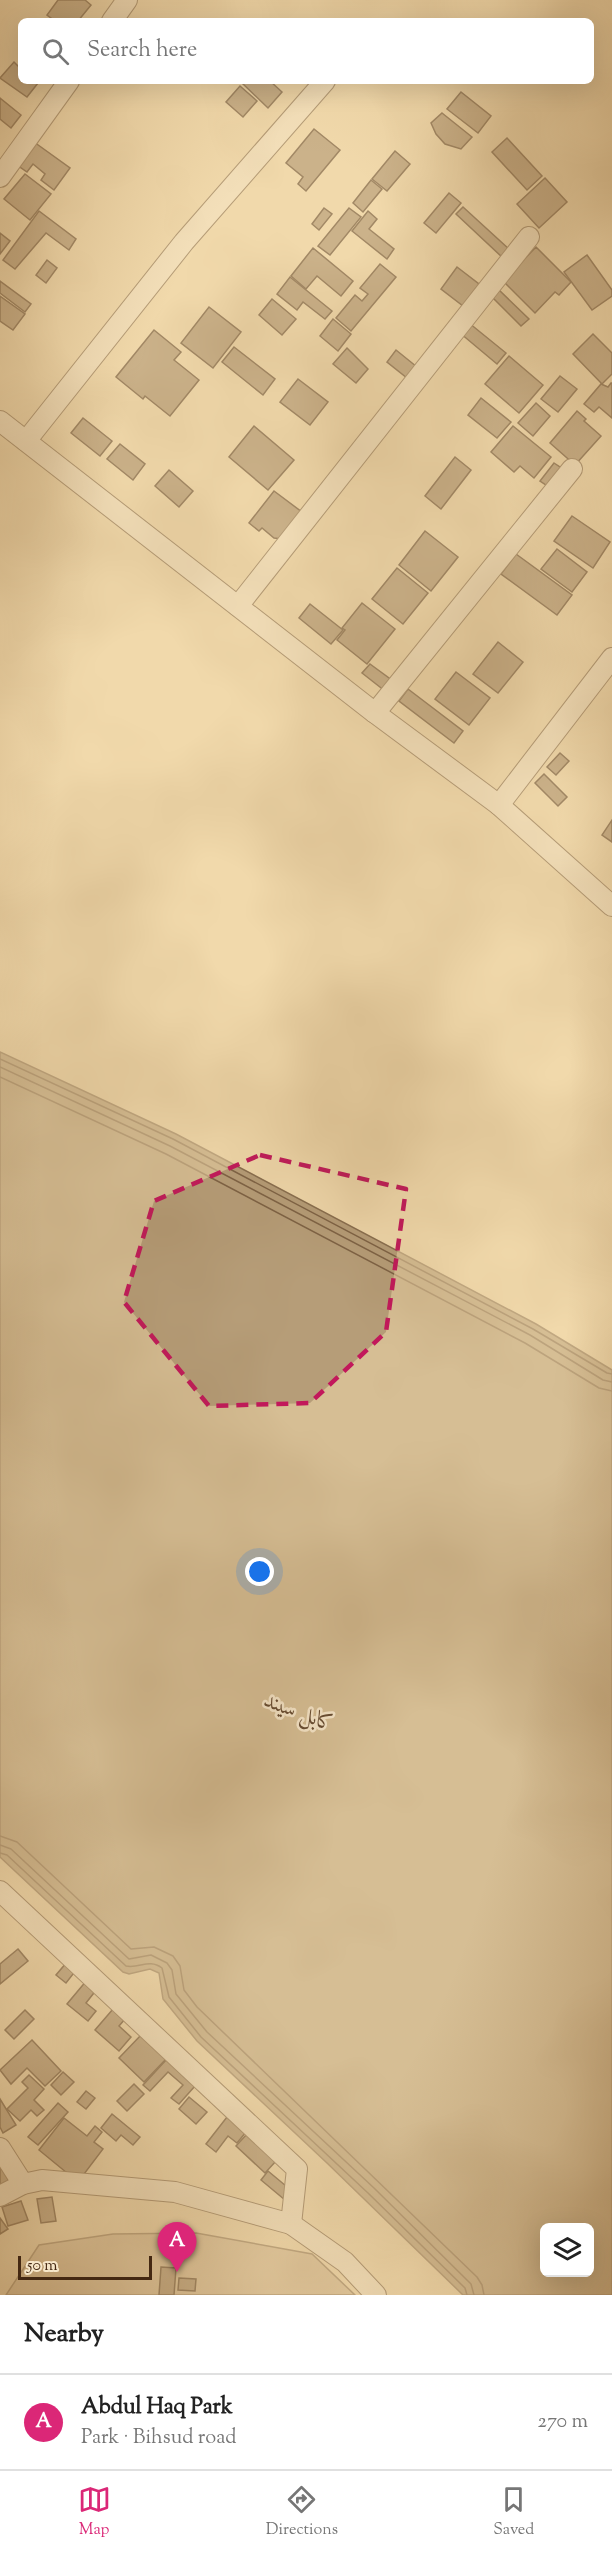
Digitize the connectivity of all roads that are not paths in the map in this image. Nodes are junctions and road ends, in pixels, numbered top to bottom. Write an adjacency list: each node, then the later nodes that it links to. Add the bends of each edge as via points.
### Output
1 (127, 0): 2 (street)
2 (114, 18)
3 (67, 84): 5 (street)
4 (322, 84): 8 (street, via 184,242)
5 (0, 177)
6 (529, 237): 10 (street)
7 (0, 421): 8 (street)
8 (26, 441): 10 (street)
9 (572, 469): 12 (street)
10 (238, 606): 12 (street)
11 (612, 658): 13 (street)
12 (375, 713): 13 (street)
13 (499, 805): 14 (street)
14 (612, 906)
15 (0, 1890): 19 (street, via 297,2169)
16 (0, 2148): 17 (street)
17 (23, 2184): 18 (street); 19 (street, via 42,2180 175,2192)
18 (0, 2196)
19 (291, 2224): 20 (street, via 345,2262)
20 (376, 2295)

